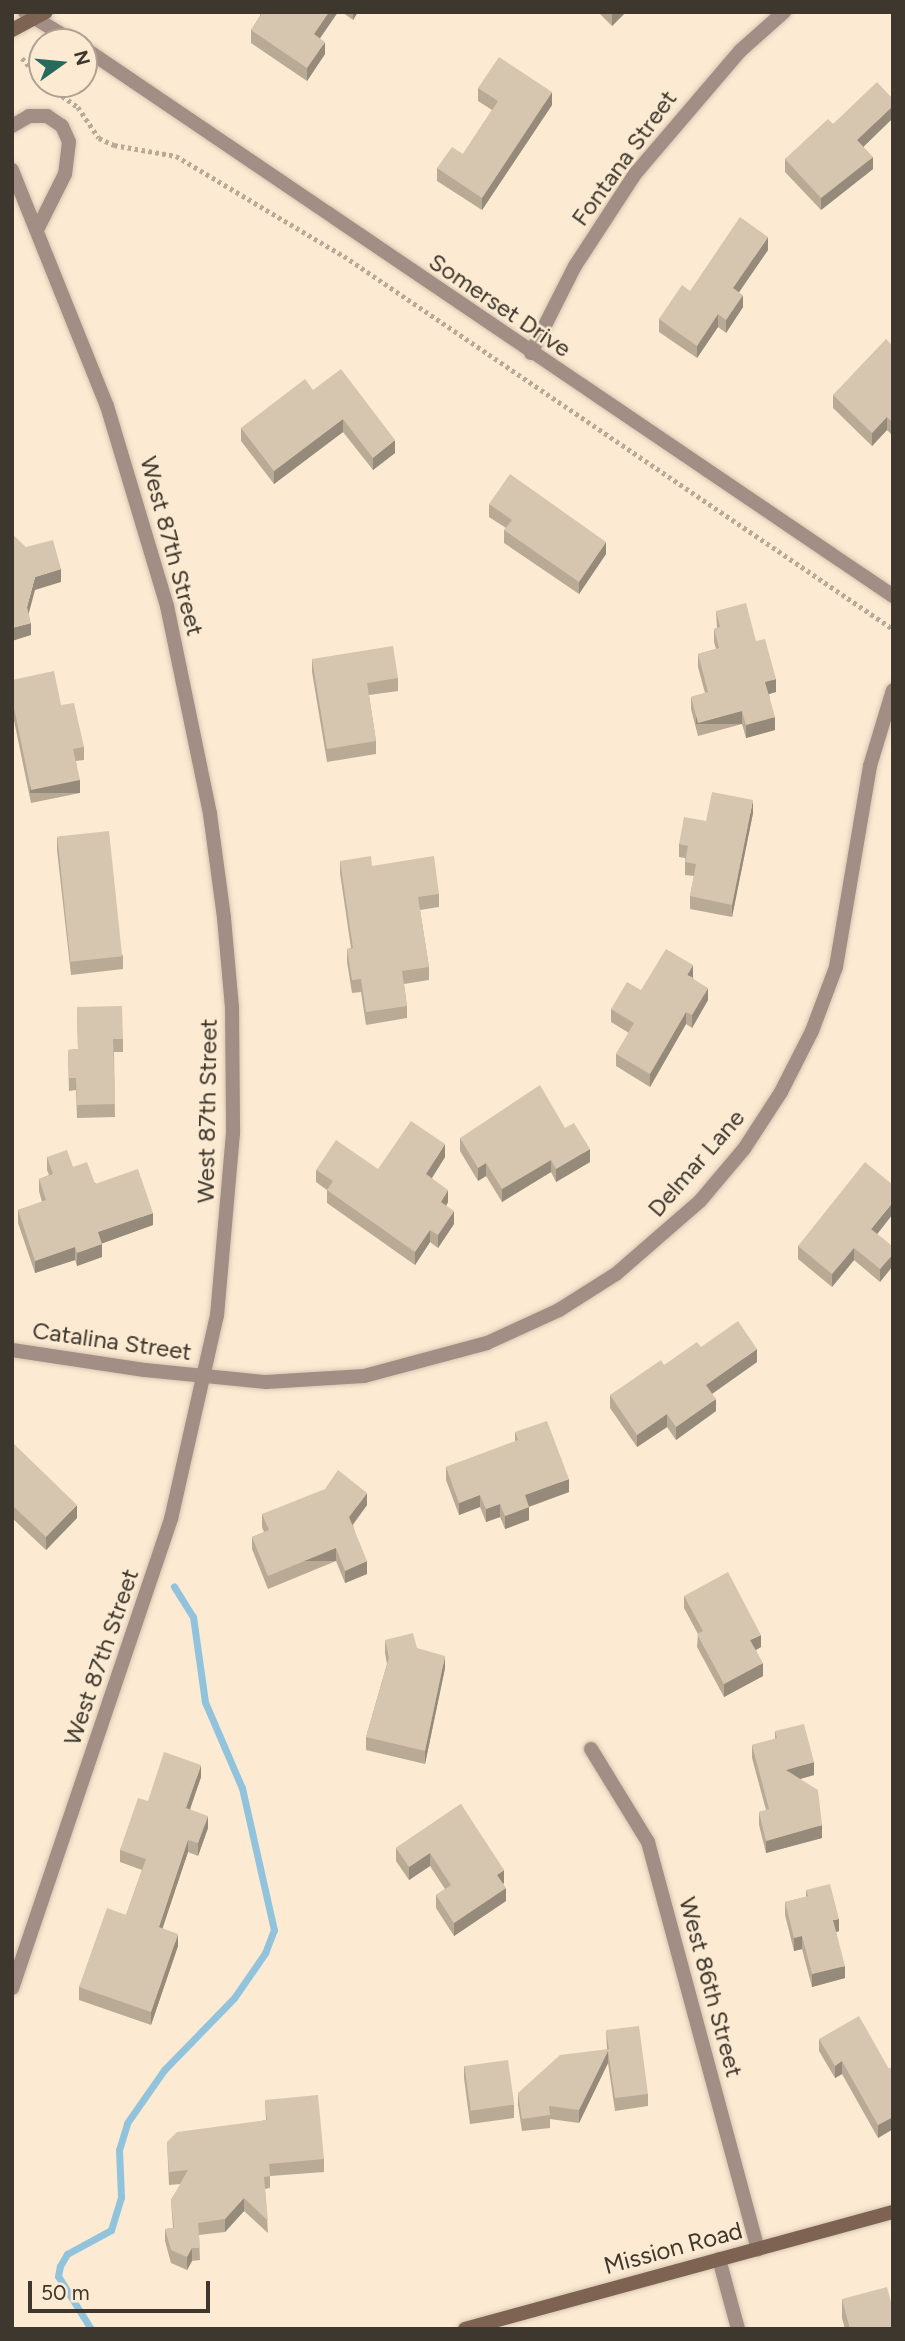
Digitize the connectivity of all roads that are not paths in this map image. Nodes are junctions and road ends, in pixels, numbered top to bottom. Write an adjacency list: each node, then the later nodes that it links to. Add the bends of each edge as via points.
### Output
1 (784, 12): 9 (street, Fontana Street, via 740,51 635,173 575,266)
2 (35, 14): 3 (street); 4 (main road)
3 (54, 28)
4 (12, 30)
5 (98, 58): 9 (street, Somerset Drive)
6 (12, 126): 8 (street, via 29,116 47,116 62,126 69,142 65,174)
7 (12, 170): 8 (street, West 87th Street)
8 (37, 230): 13 (street, West 87th Street, via 107,405 140,506 178,657 210,814 232,1007 233,1133 227,1232)
9 (531, 353): 10 (street, Somerset Drive)
10 (893, 596)
11 (893, 690): 13 (street, Delmar Lane, via 870,766 836,967 812,1031 781,1092 744,1149 700,1201 616,1274 559,1310 487,1343 365,1376 295,1382)
12 (12, 1350): 13 (street, Catalina Street)
13 (205, 1376): 15 (street, West 87th Street, via 171,1519)
14 (592, 1749): 17 (street, West 86th Street, via 648,1842)
15 (12, 1988)
16 (893, 2212): 17 (main road, Mission Road)
17 (758, 2249): 18 (main road, Mission Road)
18 (719, 2259): 19 (main road, Mission Road); 20 (street)
19 (465, 2329)
20 (738, 2329)

